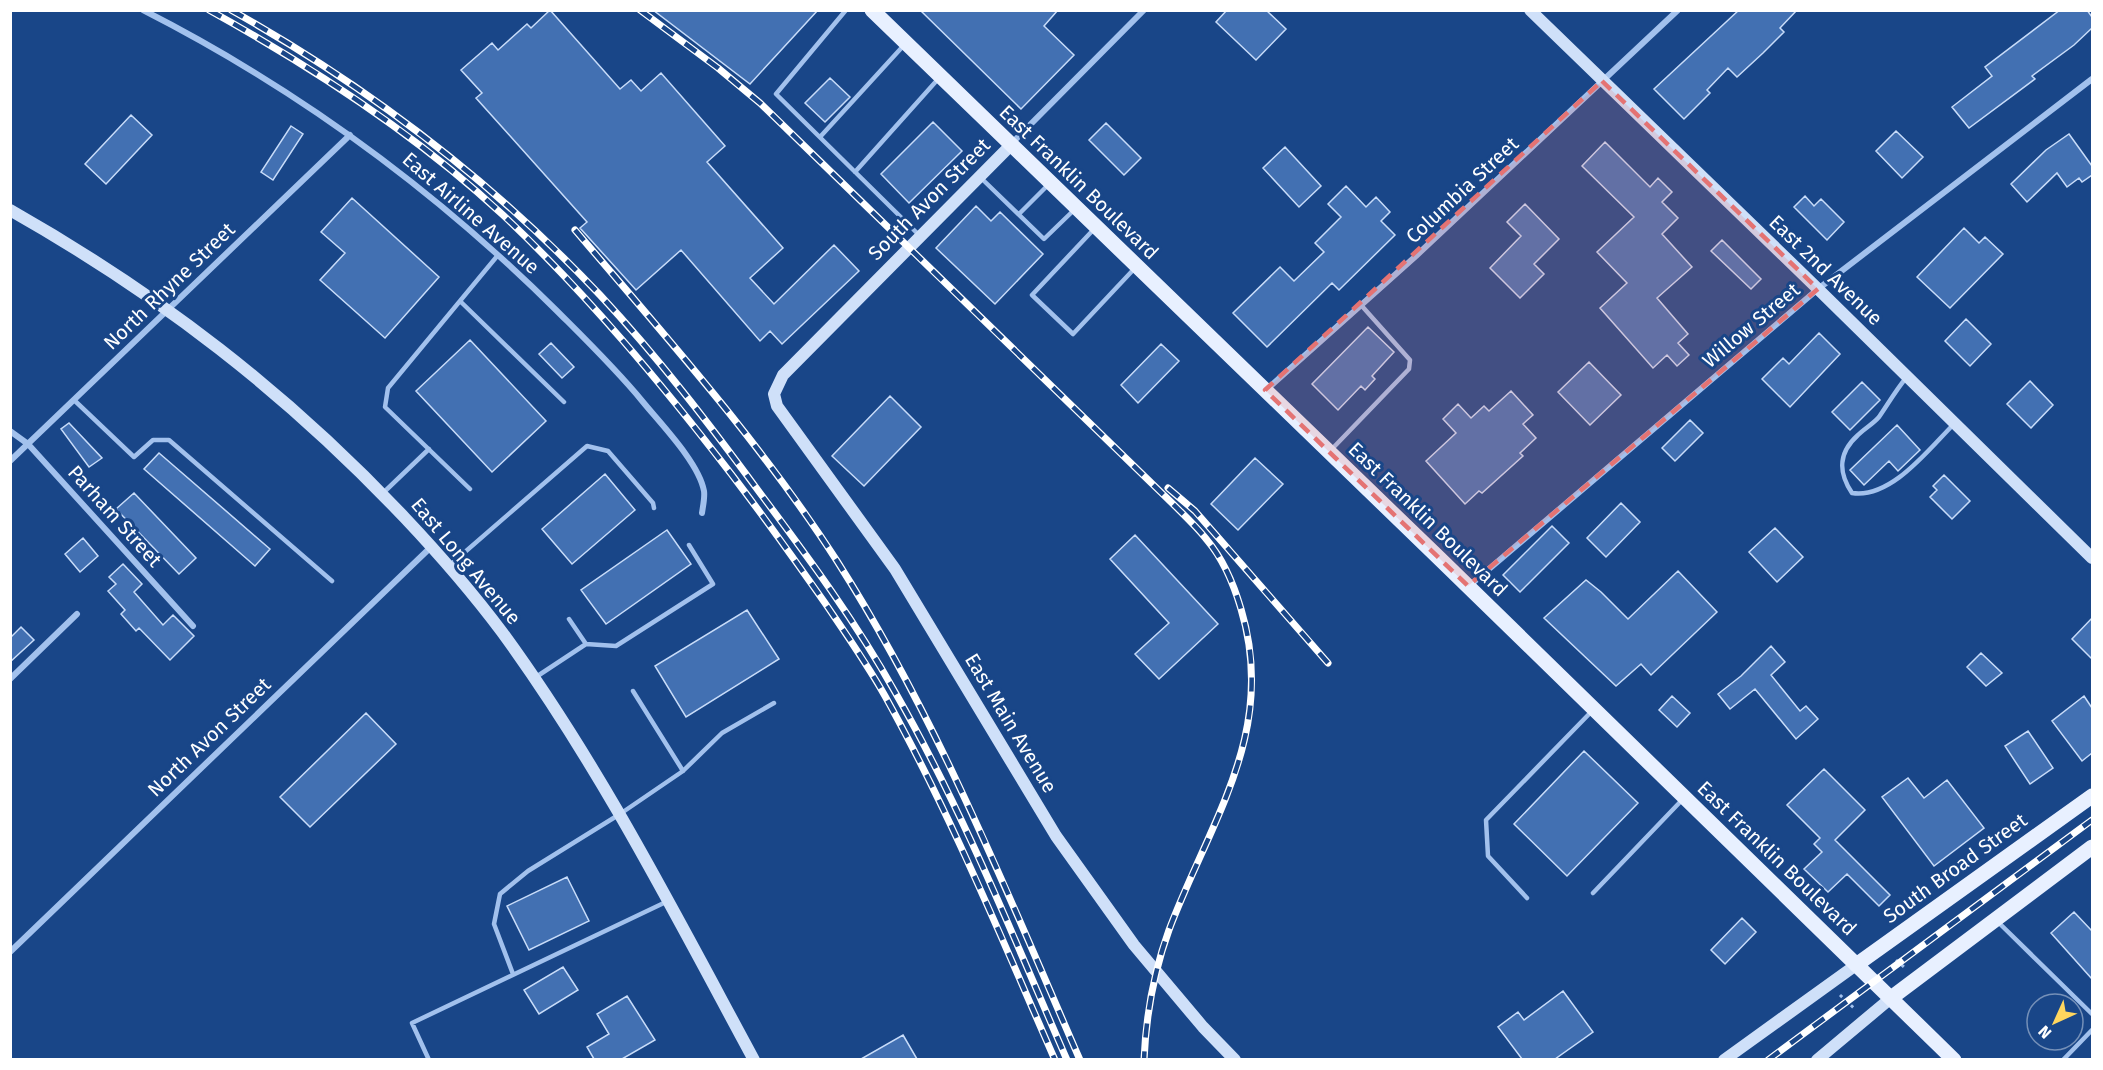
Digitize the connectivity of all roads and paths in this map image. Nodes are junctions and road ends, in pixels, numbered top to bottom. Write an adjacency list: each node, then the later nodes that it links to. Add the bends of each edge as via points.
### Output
1 (142, 10): 11 (street, East Airline Avenue, via 238,63)
2 (846, 10): 12 (lane, via 776,94)
3 (872, 10): 7 (main road, East Franklin Boulevard)
4 (1144, 10): 13 (street, South Avon Street)
5 (1530, 10): 10 (street, East 2nd Avenue)
6 (1678, 10): 10 (street, Columbia Street)
7 (905, 43): 8 (main road, East Franklin Boulevard); 12 (lane)
8 (941, 77): 13 (main road, East Franklin Boulevard); 14 (lane)
9 (2092, 79): 24 (street, Willow Street)
10 (1602, 81): 24 (street, East 2nd Avenue); 26 (street, Columbia Street)
11 (350, 135): 22 (street, East Airline Avenue, via 418,186); 27 (street, North Rhyne Street)
12 (820, 138): 14 (lane)
13 (1011, 145): 15 (street, South Avon Street); 16 (main road, East Franklin Boulevard)
14 (855, 172): 21 (lane)
15 (979, 176): 19 (lane); 21 (street, South Avon Street)
16 (1050, 183): 17 (main road, East Franklin Boulevard); 19 (lane)
17 (1076, 208): 19 (lane, via 1044,239); 20 (main road, East Franklin Boulevard)
18 (10, 210): 27 (street, East Long Avenue)
19 (1019, 214)
20 (1096, 227): 23 (main road, East Franklin Boulevard); 23 (lane, via 1032,295 1073,334)
21 (919, 236): 30 (street, South Avon Street, via 783,375)
22 (498, 255): 25 (lane); 42 (street, East Airline Avenue, via 617,370 676,442 705,492)
23 (1136, 267): 29 (main road, East Franklin Boulevard)
24 (1818, 289): 28 (street, East 2nd Avenue); 48 (street, Willow Street)
25 (461, 302): 32 (lane); 36 (lane, via 388,388 385,407)
26 (1360, 305): 29 (street, Columbia Street); 37 (lane, via 1410,360 1409,369)
27 (169, 309): 31 (street, North Rhyne Street); 40 (street, East Long Avenue, via 281,398)
28 (1907, 376): 33 (street, East 2nd Avenue); 33 (lane, via 1877,419 1855,437 1844,454 1841,471 1852,493 1862,495 1887,486)
29 (1265, 390): 37 (main road, East Franklin Boulevard)
30 (774, 394): 79 (street, East Main Avenue, via 780,412 895,569 1056,836 1134,945)
31 (74, 400): 35 (street, North Rhyne Street); 47 (lane, via 134,457 153,440 169,440)
32 (564, 402)
33 (1955, 423): 45 (street, East 2nd Avenue)
34 (10, 431): 35 (street, Parham Street)
35 (28, 444): 38 (street, North Rhyne Street); 51 (street, Parham Street)
36 (429, 449): 39 (lane); 40 (lane)
37 (1329, 452): 48 (main road, East Franklin Boulevard)
38 (10, 461)
39 (470, 489)
40 (382, 494): 44 (street, East Long Avenue)
41 (654, 508): 46 (lane, via 608,451 587,446)
42 (702, 513)
43 (689, 545): 52 (lane, via 713,584 616,646)
44 (431, 546): 46 (street, East Long Avenue); 67 (street, North Avon Street)
45 (2092, 558)
46 (448, 566): 53 (street, East Long Avenue)
47 (332, 581)
48 (1468, 586): 57 (main road, East Franklin Boulevard)
49 (77, 614): 54 (street)
50 (569, 619): 52 (lane)
51 (193, 626)
52 (586, 644): 53 (lane)
53 (534, 678): 61 (street, East Long Avenue)
54 (10, 679)
55 (633, 691): 58 (lane)
56 (774, 703): 58 (lane, via 722,733)
57 (1594, 709): 60 (main road, East Franklin Boulevard); 64 (lane, via 1486,820 1488,856)
58 (683, 771): 61 (lane)
59 (2092, 796): 69 (main road, South Broad Street)
60 (1684, 797): 63 (lane); 69 (main road, East Franklin Boulevard)
61 (620, 814): 65 (street, East Long Avenue); 71 (lane, via 528,871 500,894 495,924)
62 (2092, 847): 66 (main road)
63 (1593, 893)
64 (1527, 898)
65 (668, 901): 71 (lane); 78 (street, East Long Avenue)
66 (1996, 920): 73 (main road); 75 (lane)
67 (10, 952)
68 (1896, 960): 70 (path)
69 (1856, 965): 73 (main road, East Franklin Boulevard); 80 (street, South Broad Street)
70 (1905, 968)
71 (513, 974): 77 (lane, via 412,1023)
72 (1837, 991): 74 (path)
73 (1891, 998): 81 (street); 82 (main road, East Franklin Boulevard)
74 (1856, 1010)
75 (2092, 1014)
76 (2092, 1030): 83 (lane)
77 (429, 1059)
78 (754, 1059)
79 (1235, 1059)
80 (1724, 1059)
81 (1817, 1059)
82 (1954, 1059)
83 (2063, 1059)

